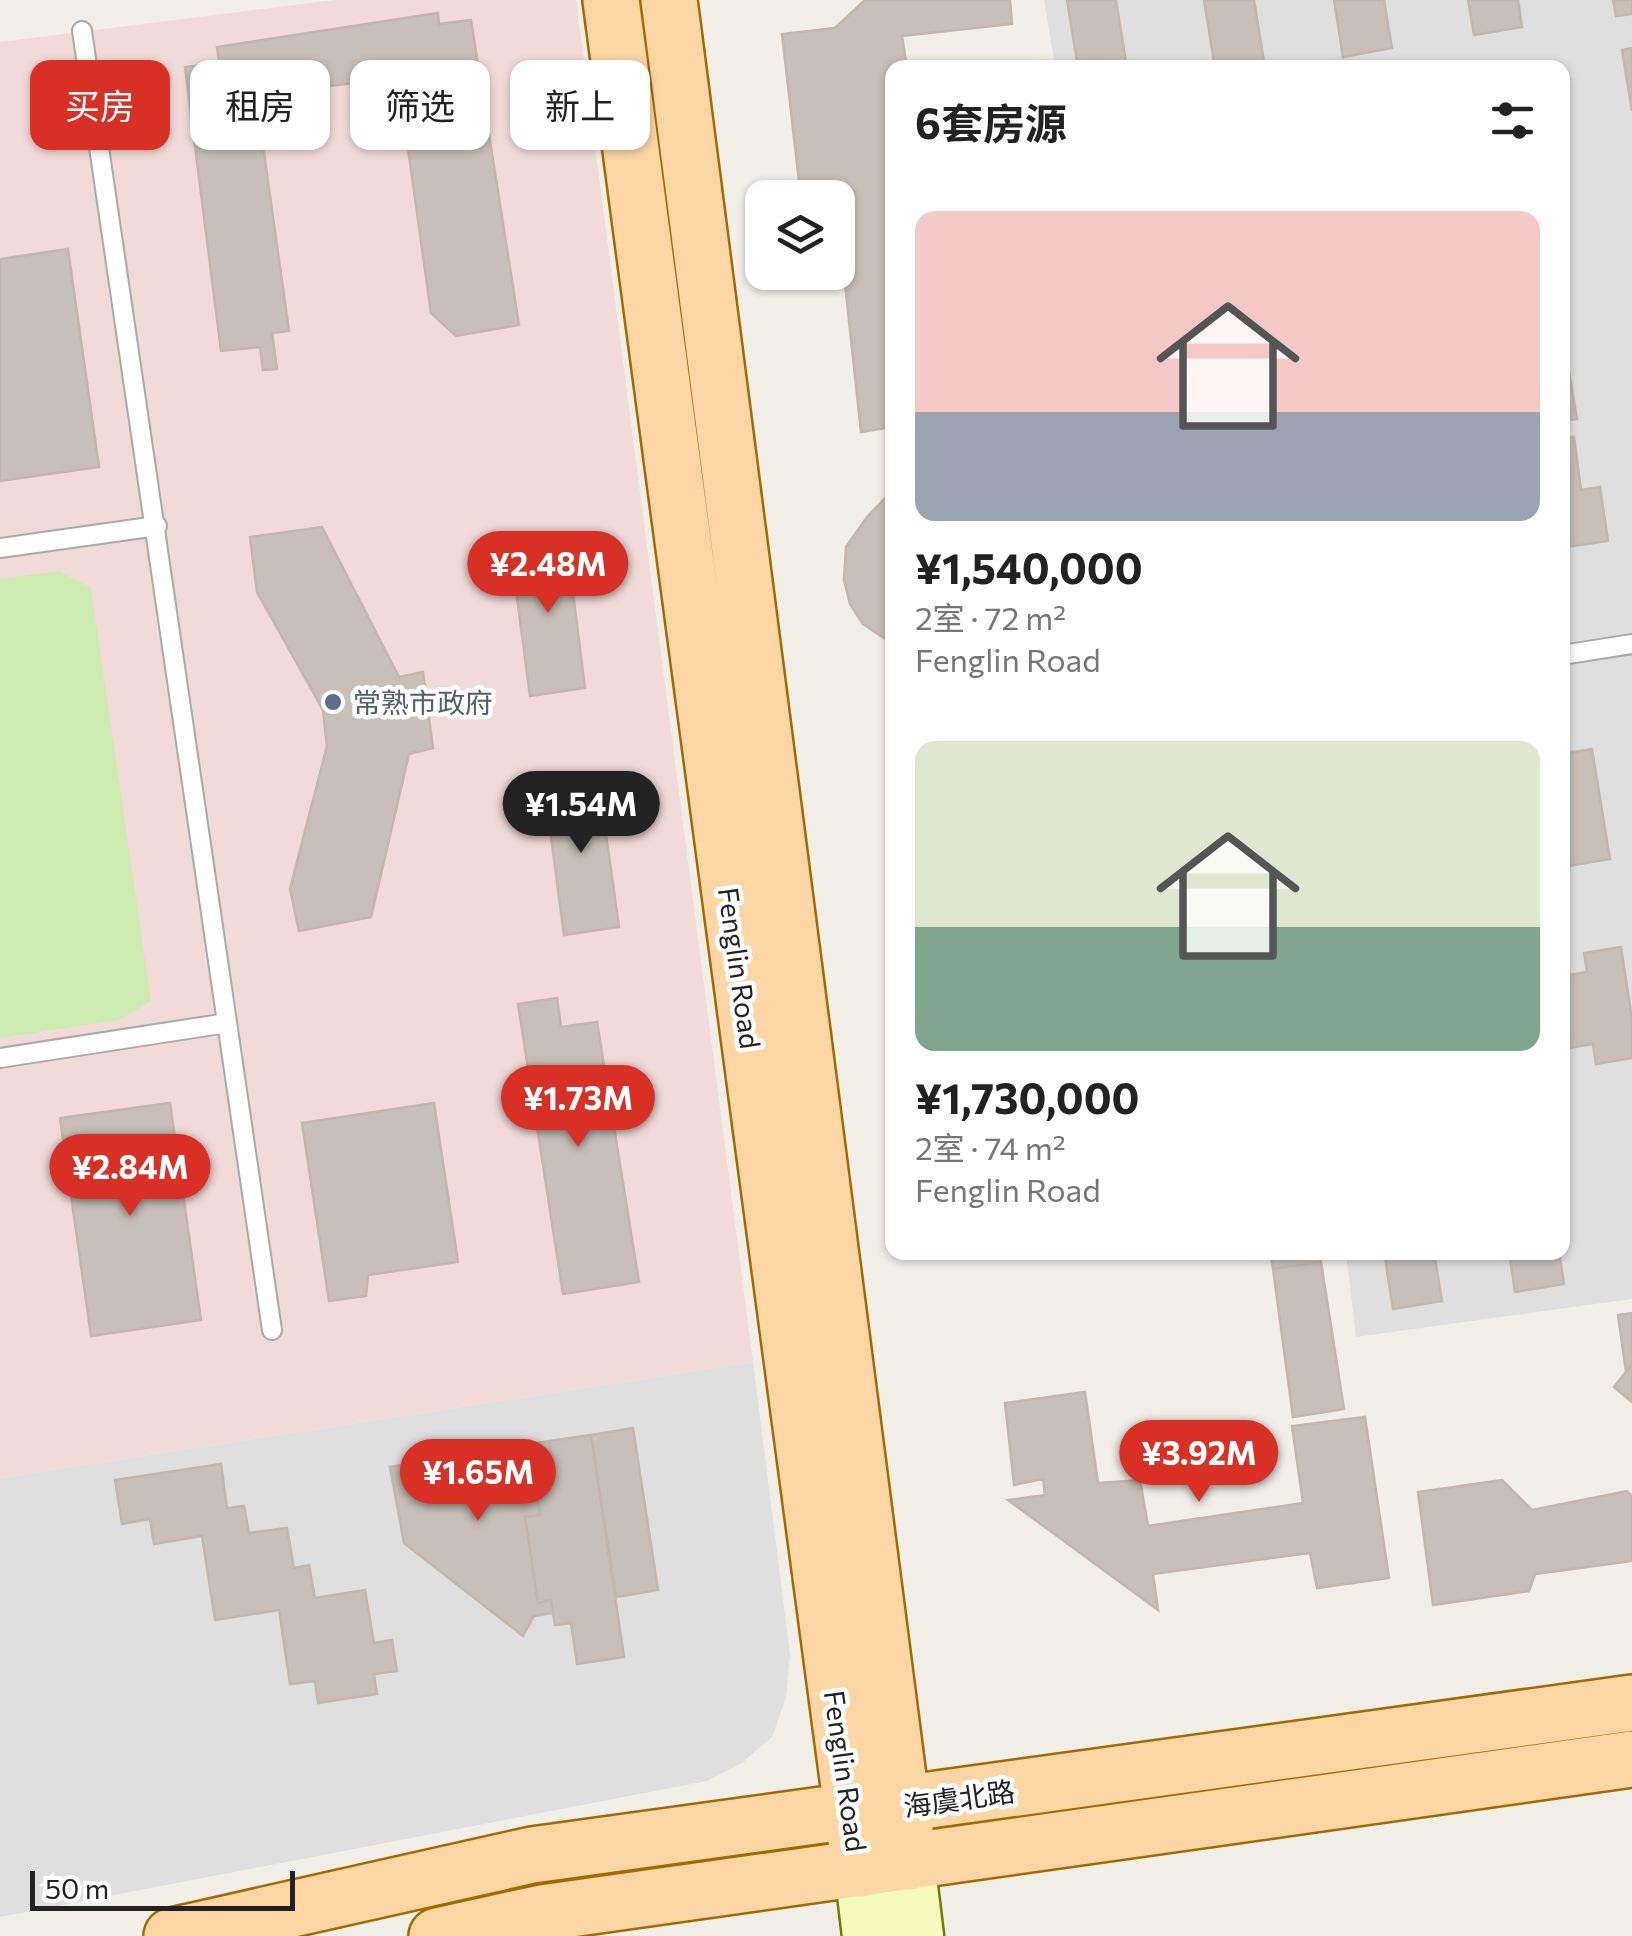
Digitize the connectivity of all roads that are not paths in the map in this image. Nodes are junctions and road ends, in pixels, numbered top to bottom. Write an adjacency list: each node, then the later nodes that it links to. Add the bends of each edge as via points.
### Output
1 (612, 0): 13 (main road, Fenglin Road)
2 (670, 0): 13 (main road, Fenglin Road)
3 (82, 31): 4 (lane)
4 (156, 526): 5 (lane); 8 (lane)
5 (0, 548)
6 (1631, 651): 7 (lane)
7 (1570, 655)
8 (227, 1024): 9 (lane); 10 (lane)
9 (0, 1058)
10 (272, 1330)
11 (1632, 1703): 13 (main road, 海虞北路)
12 (1632, 1759): 14 (main road, 海虞北路)
13 (876, 1808): 14 (main road, Fenglin Road); 15 (main road, 海虞北路, via 532,1855)
14 (884, 1865): 16 (main road, 海虞北路, via 542,1913); 17 (main road, Fenglin Road); 18 (main road, Fenglin Road)
15 (172, 1936)
16 (437, 1936)
17 (868, 1936)
18 (918, 1936)

